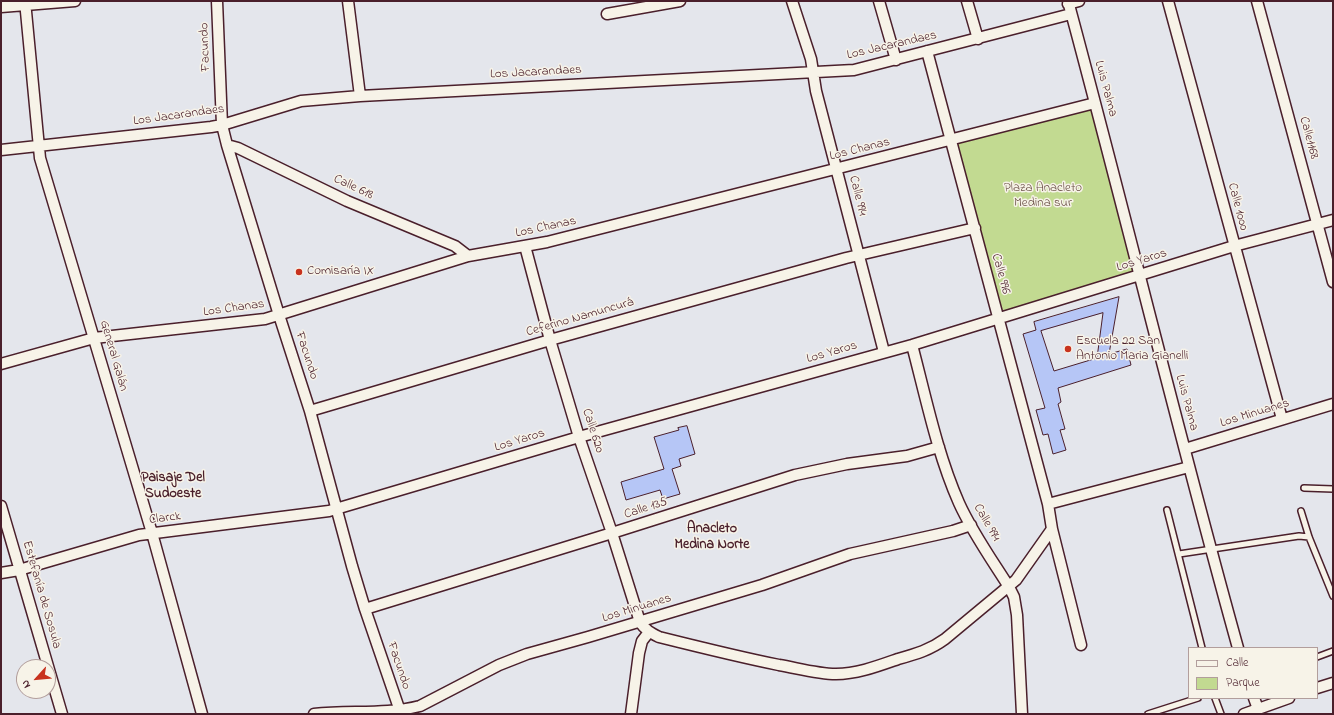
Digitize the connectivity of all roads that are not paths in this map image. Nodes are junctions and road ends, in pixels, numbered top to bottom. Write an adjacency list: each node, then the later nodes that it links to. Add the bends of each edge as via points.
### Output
1 (74, 1): 11 (street)
2 (218, 1): 21 (street, Facundo)
3 (348, 1): 19 (street)
4 (680, 1): 14 (street)
5 (792, 1): 18 (street, Calle 994)
6 (879, 1): 17 (street)
7 (967, 1): 15 (street)
8 (1079, 1): 13 (street, Los Jacarandaes)
9 (1168, 1): 31 (street, Calle 1000)
10 (1257, 1): 28 (street, Calle1168)
11 (25, 3): 12 (street); 23 (street, General Galán)
12 (1, 6)
13 (1069, 6): 15 (street, Los Jacarandaes); 20 (street, Luis Palma)
14 (607, 14)
15 (978, 38): 16 (street, Los Jacarandaes)
16 (927, 52): 17 (street, Los Jacarandaes); 22 (street, Calle 996)
17 (896, 60): 18 (street, Los Jacarandaes, via 854,70)
18 (814, 72): 19 (street, Los Jacarandaes); 26 (street, Calle 994, via 816,91)
19 (360, 96): 21 (street, Los Jacarandaes, via 301,101)
20 (1095, 103): 22 (street, Los Chanas); 34 (street, Luis Palma)
21 (222, 125): 23 (street, Los Jacarandaes); 24 (street, Facundo)
22 (951, 139): 26 (street, Los Chanas); 29 (street, Calle 996)
23 (39, 145): 25 (street, Los Jacarandaes); 38 (street, General Galán, via 43,169)
24 (227, 146): 33 (street, Calle 618, via 238,148 347,201 455,246); 36 (street, Facundo)
25 (1, 150)
26 (837, 169): 30 (street, Los Chanas); 32 (street, Calle 994)
27 (1333, 220): 28 (street, Los Yaros)
28 (1318, 224): 31 (street, Los Yaros); 35 (street, Calle1168)
29 (975, 228): 32 (street, Ceferino Namuncurá); 37 (street, Calle 996)
30 (525, 246): 33 (street, Los Chanas); 39 (street, Calle 620)
31 (1234, 246): 34 (street, Los Yaros); 45 (street, Calle 1000)
32 (858, 255): 39 (street, Ceferino Namuncurá); 41 (street, Calle 994)
33 (468, 256): 36 (street, Los Chanas)
34 (1139, 275): 37 (street, Los Yaros); 48 (street, Luis Palma)
35 (1333, 282)
36 (279, 315): 38 (street, Los Chanas, via 255,321); 44 (street, Facundo)
37 (999, 319): 40 (street, Los Yaros); 52 (street, Calle 996)
38 (94, 338): 42 (street, Los Chanas); 59 (street, General Galán)
39 (550, 340): 44 (street, Ceferino Namuncurá); 46 (street, Calle 620)
40 (912, 345): 41 (street, Los Yaros); 47 (street, Calle 994)
41 (884, 352): 46 (street, Los Yaros)
42 (1, 364)
43 (1333, 404): 45 (street, Los Minuanes)
44 (310, 411): 54 (street, Facundo)
45 (1282, 419): 48 (street, Los Minuanes)
46 (579, 437): 54 (street, Los Yaros); 60 (street, Calle 620)
47 (939, 447): 57 (street, Calle 994, via 951,484); 60 (street, Calle 135, via 907,456 847,464 795,475)
48 (1185, 449): 49 (street, Luis Palma)
49 (1189, 467): 52 (street); 62 (street, Luis Palma)
50 (1304, 488): 51 (lane)
51 (1333, 489)
52 (1048, 504): 58 (street, Calle 996)
53 (1, 506): 64 (street, Estefanía de Sosula)
54 (337, 509): 59 (street, Clarck); 68 (street, Facundo)
55 (1167, 510): 63 (lane)
56 (1301, 511): 61 (lane)
57 (971, 525): 66 (street, Calle 994); 69 (street, Los Minuanes, via 850,554 762,585)
58 (1052, 529): 66 (street); 71 (street, Calle 996)
59 (152, 533): 64 (street, Clarck); 85 (street, General Galán)
60 (612, 533): 68 (street, Calle 135); 69 (street, Calle 620)
61 (1308, 537): 62 (lane, via 1299,536); 67 (lane)
62 (1210, 549): 63 (lane); 73 (street, Luis Palma)
63 (1179, 554): 72 (lane)
64 (20, 570): 65 (street, Clarck); 84 (street, Estefanía de Sosula)
65 (1, 573)
66 (1009, 587): 70 (street, via 934,647 851,673 820,673 660,637); 88 (street, Calle 994, via 1014,597 1017,615)
67 (1333, 596)
68 (365, 609): 83 (street, Facundo)
69 (640, 622): 70 (street); 83 (street, Los Minuanes, via 515,658 420,706)
70 (649, 632): 87 (street, via 642,641 639,654)
71 (1081, 645)
72 (1202, 647)
73 (1238, 647)
74 (1333, 651): 75 (lane)
75 (1318, 657)
76 (1333, 682): 77 (street)
77 (1318, 688)
78 (1195, 699): 89 (lane)
79 (1214, 699): 90 (lane)
80 (1254, 699): 82 (street)
81 (1286, 699): 82 (street)
82 (1258, 709): 91 (street)
83 (400, 712): 86 (street, Los Minuanes)
84 (62, 714)
85 (202, 714)
86 (314, 714)
87 (631, 714)
88 (1022, 714)
89 (1148, 714)
90 (1221, 714)
91 (1244, 714)

